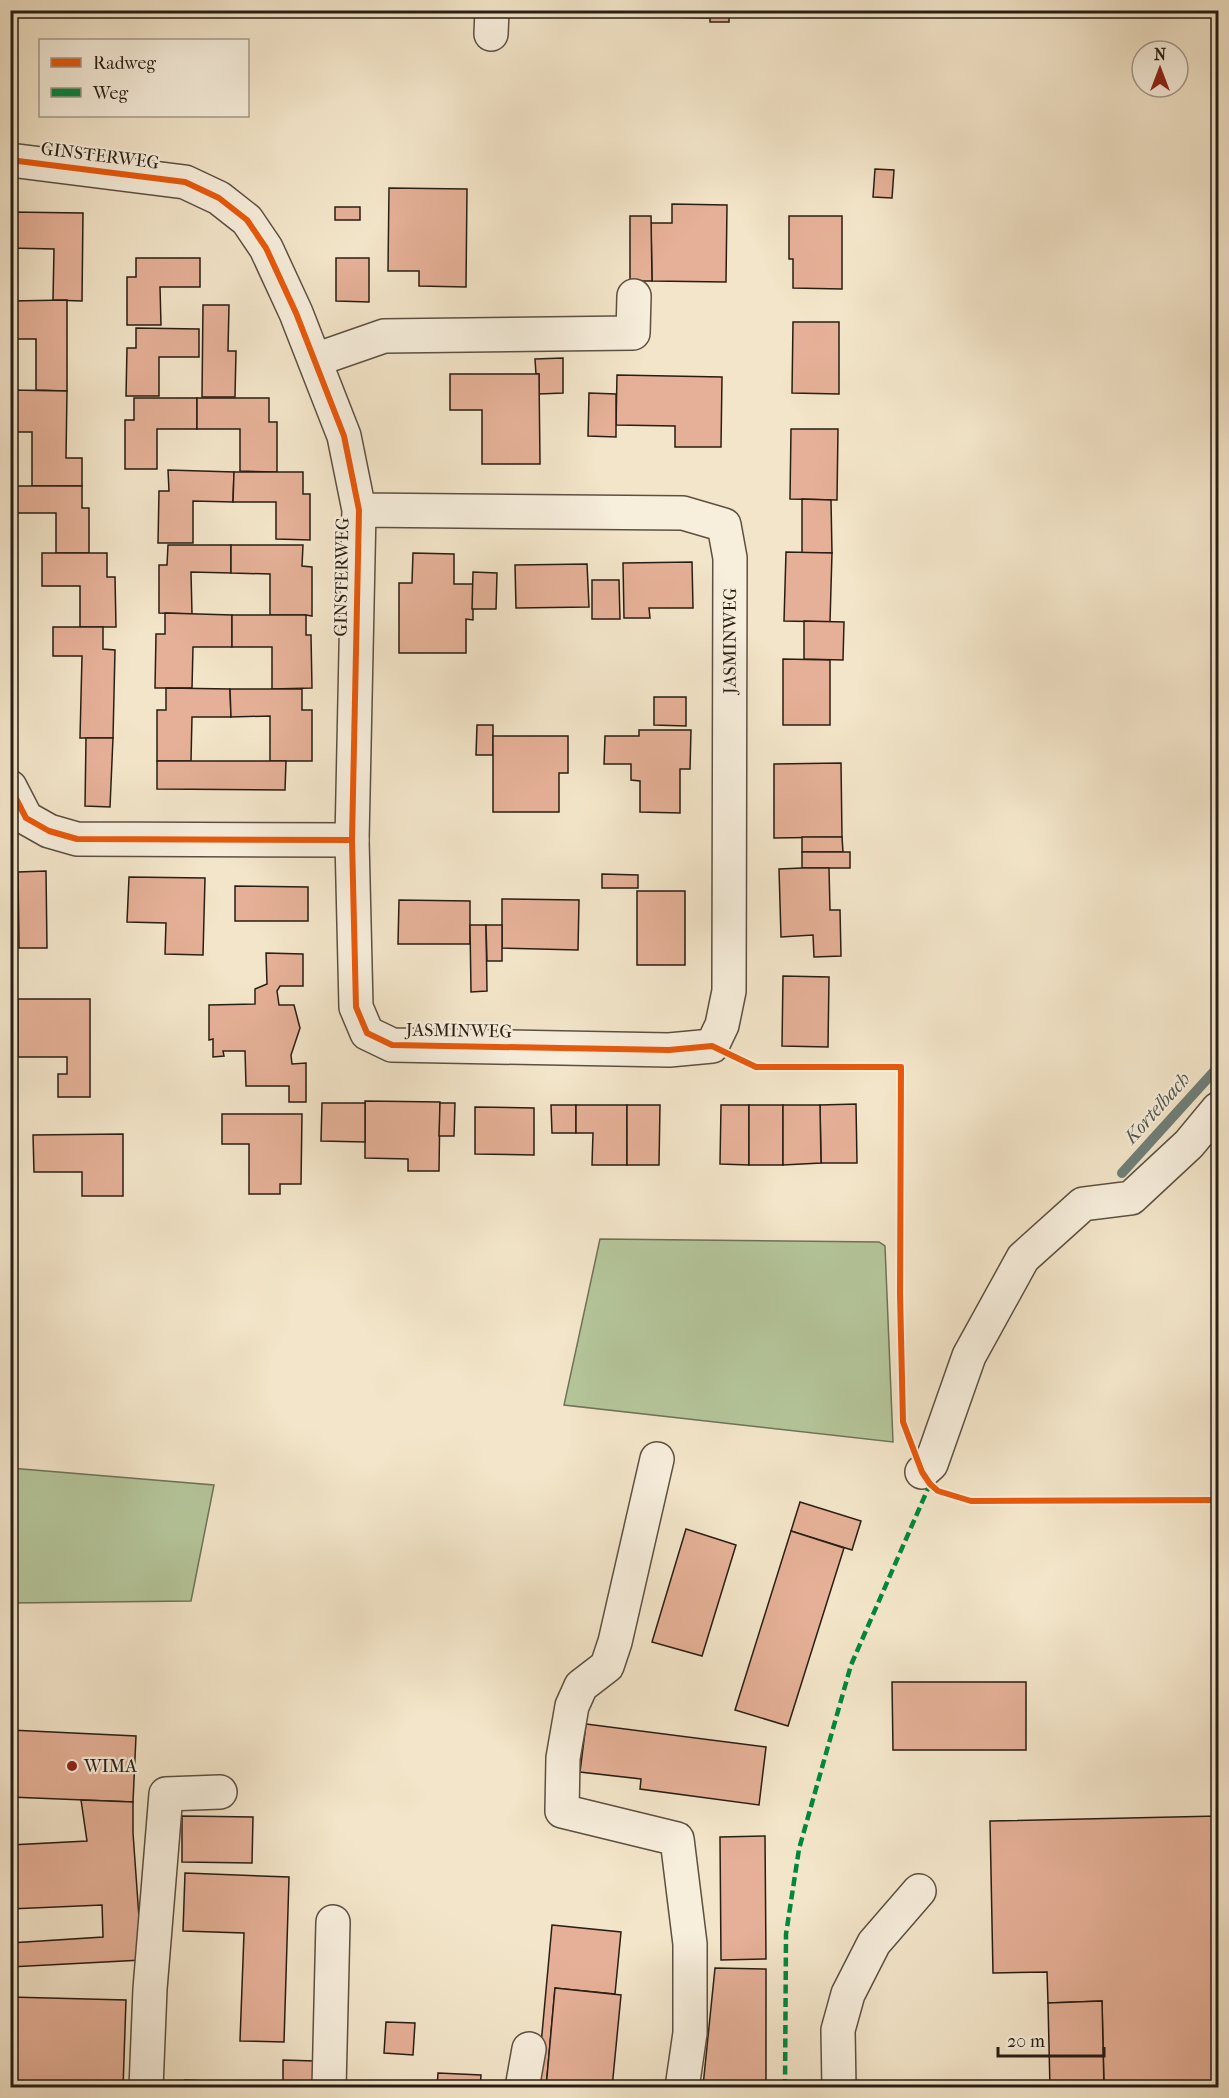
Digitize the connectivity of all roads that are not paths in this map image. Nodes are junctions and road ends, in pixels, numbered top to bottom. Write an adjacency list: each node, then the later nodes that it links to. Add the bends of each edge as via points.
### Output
1 (10, 160): 3 (street, GINSTERWEG, via 185,182 219,198 247,220 266,248)
2 (634, 296): 3 (street, via 633,333 384,336)
3 (315, 360): 4 (street, GINSTERWEG, via 344,436)
4 (359, 510): 6 (street, GINSTERWEG); 6 (street, JASMINWEG, via 683,513 724,525 730,558 729,980 722,1025 712,1046 669,1050 392,1045 368,1033 356,1007)
5 (10, 787): 6 (street, via 26,818 49,831 77,838)
6 (352, 840)
7 (1218, 1109): 9 (street, via 1189,1144 1131,1198 1083,1204 1023,1258 969,1356 931,1464)
8 (657, 1459): 17 (street, via 608,1666 581,1686 572,1706 563,1758 562,1811 677,1839 690,1944 690,2033)
9 (922, 1472)
10 (220, 1792): 14 (street, via 166,1794)
11 (918, 1891): 18 (street, via 874,1943 848,1994 838,2030)
12 (333, 1922): 15 (street)
13 (529, 2049): 16 (street)
14 (146, 2088)
15 (329, 2088)
16 (522, 2088)
17 (682, 2088)
18 (839, 2088)

